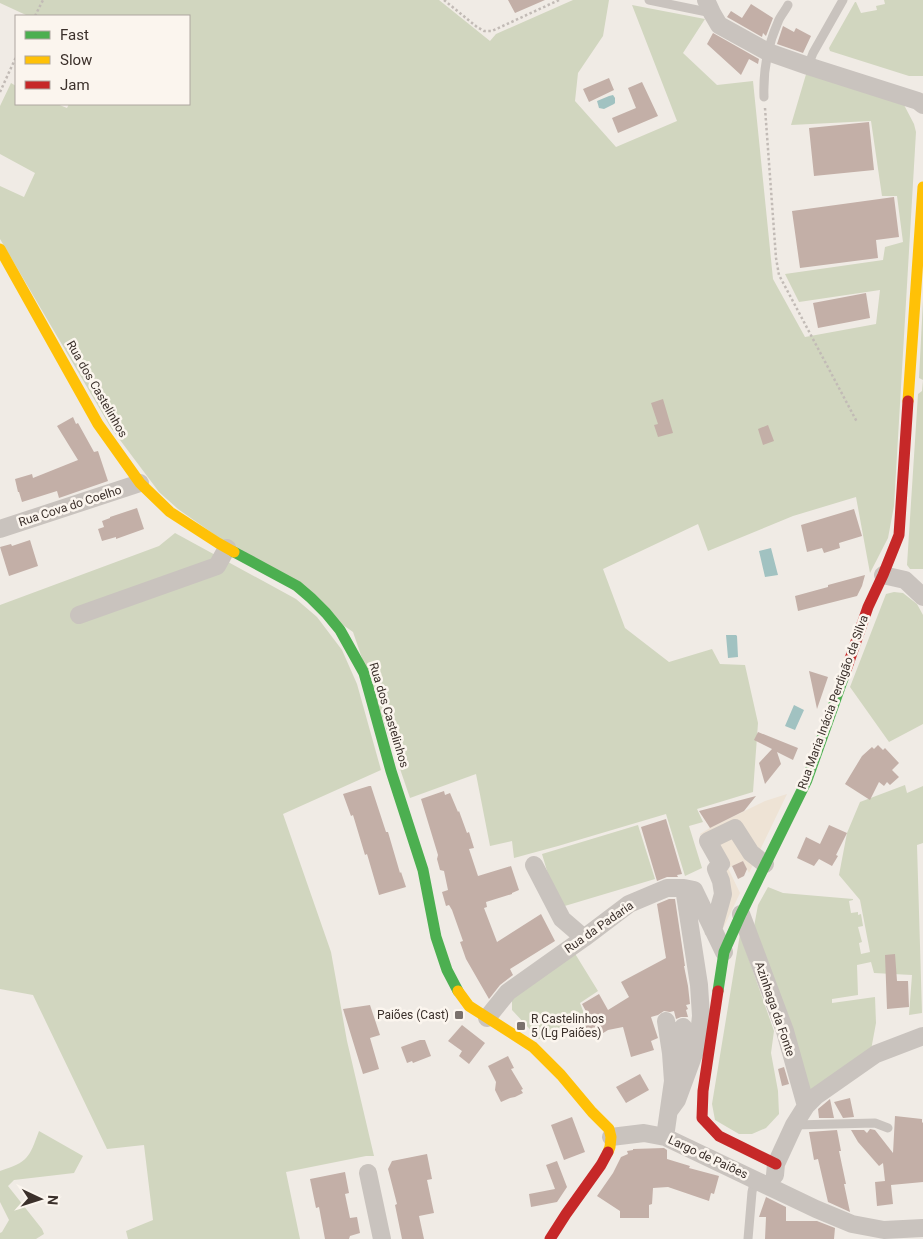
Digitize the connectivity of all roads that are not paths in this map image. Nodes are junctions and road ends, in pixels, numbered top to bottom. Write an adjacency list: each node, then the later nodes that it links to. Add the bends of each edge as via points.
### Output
1 (649, 0): 4 (lane)
2 (844, 0): 6 (lane, via 812,53)
3 (788, 5): 5 (lane, via 778,22)
4 (709, 7): 5 (street, via 719,25)
5 (768, 52): 6 (street); 7 (lane)
6 (808, 66): 8 (street)
7 (764, 97)
8 (923, 105)
9 (923, 187): 14 (street, Rua Maria Inácia Perdigão da Silva, via 912,385 899,536)
10 (0, 249): 11 (street, Rua dos Castelinhos, via 98,424)
11 (140, 483): 12 (street, Rua Cova do Coelho); 13 (street, Rua dos Castelinhos, via 170,512)
12 (0, 529)
13 (227, 548): 18 (street, via 217,566); 26 (street, Rua dos Castelinhos, via 297,586 312,598 340,630 352,650 364,673 419,856 436,937 447,970 469,1006)
14 (884, 575): 16 (street); 19 (street, Rua Maria Inácia Perdigão da Silva, via 868,607 806,780)
15 (923, 577): 16 (street)
16 (905, 580): 17 (street)
17 (923, 597)
18 (80, 615)
19 (765, 864): 22 (street, Rua Maria Inácia Perdigão da Silva); 23 (street, via 751,853 735,828 708,842 721,864 716,869 723,894)
20 (534, 865): 24 (street, via 562,919)
21 (684, 888): 23 (street, via 694,890); 24 (street, Rua da Padaria, via 667,888 629,904); 30 (street, via 701,1016 698,1043)
22 (741, 914): 25 (street, Rua Maria Inácia Perdigão da Silva); 31 (street, Azinhaga da Fonte, via 785,1031)
23 (713, 930): 25 (street)
24 (584, 938): 26 (street, Rua da Padaria, via 508,992)
25 (724, 952): 37 (street, Rua Maria Inácia Perdigão da Silva, via 703,1091 702,1118 719,1136)
26 (488, 1018): 35 (street, Rua dos Castelinhos, via 533,1047 603,1122)
27 (666, 1021): 32 (street, via 672,1053)
28 (683, 1027): 30 (street, via 688,1044)
29 (923, 1036): 31 (street, via 876,1054)
30 (688, 1070): 32 (street, via 677,1100)
31 (806, 1106): 33 (street)
32 (669, 1111): 36 (street)
33 (794, 1125): 34 (lane, via 875,1123); 37 (street)
34 (888, 1128)
35 (611, 1137): 36 (street, Largo de Paiões, via 644,1133); 43 (street, via 601,1165)
36 (665, 1137): 39 (street, Largo de Paiões)
37 (776, 1164): 40 (street)
38 (368, 1173): 42 (street)
39 (755, 1179): 40 (street, Largo de Paiões); 44 (lane)
40 (773, 1188): 41 (street, Largo de Paiões, via 852,1224 884,1230)
41 (923, 1228)
42 (382, 1239)
43 (550, 1239)
44 (748, 1239)

